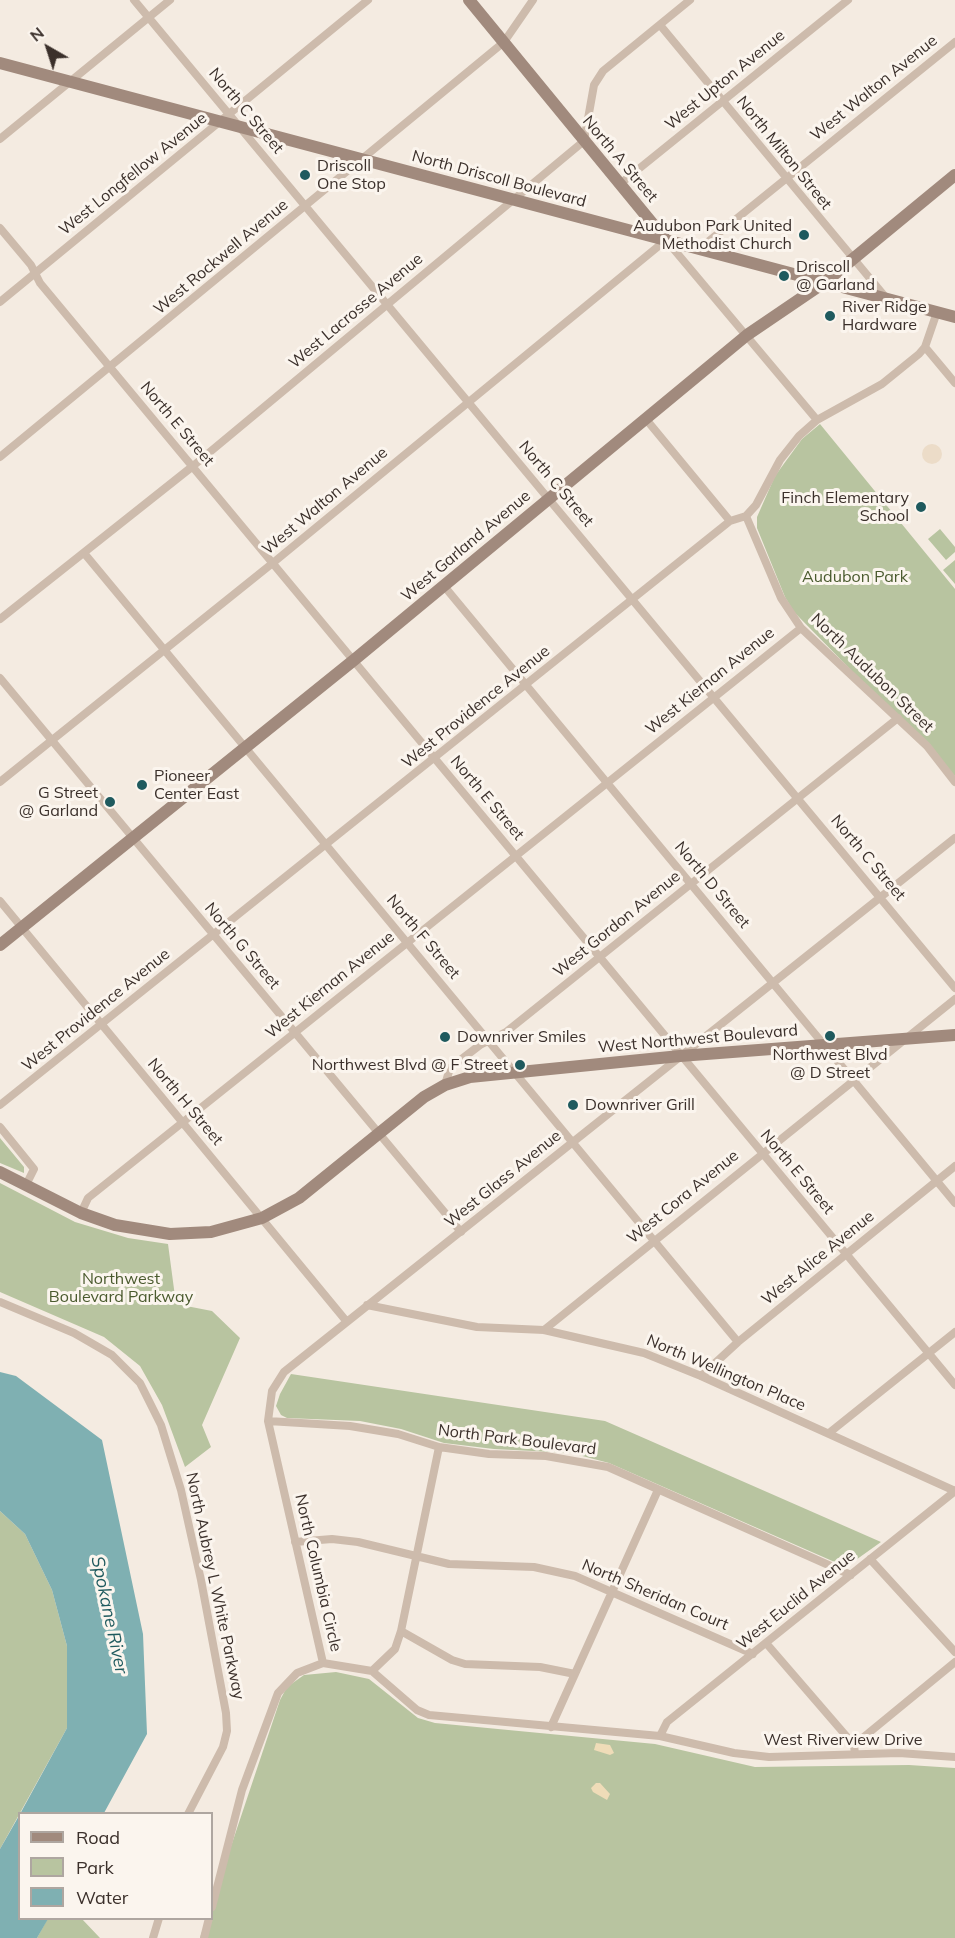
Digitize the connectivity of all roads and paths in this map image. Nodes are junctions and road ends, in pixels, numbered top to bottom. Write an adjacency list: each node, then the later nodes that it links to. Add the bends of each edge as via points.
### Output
1 (134, 0): 8 (street, North C Street)
2 (170, 0): 8 (street)
3 (368, 0): 15 (street, West Longfellow Avenue)
4 (469, 0): 10 (main road, North A Street)
5 (533, 0): 10 (street, West Rockwell Avenue)
6 (690, 0): 9 (street)
7 (848, 0): 14 (street, West Upton Avenue)
8 (149, 17): 13 (street); 15 (street, North C Street)
9 (660, 25): 14 (street, North Milton Street); 18 (street, via 603,71 594,85)
10 (504, 42): 18 (main road, North A Street); 19 (street, West Rockwell Avenue)
11 (955, 42): 21 (street, West Walton Avenue)
12 (0, 63): 13 (main road, North Driscoll Boulevard)
13 (70, 82): 15 (main road, North Driscoll Boulevard); 17 (street)
14 (722, 101): 21 (street, North Milton Street); 22 (street, West Upton Avenue)
15 (225, 118): 16 (main road, North Driscoll Boulevard); 29 (street, West Longfellow Avenue)
16 (240, 127): 19 (main road, North Driscoll Boulevard); 24 (street, North C Street)
17 (0, 139)
18 (584, 141): 22 (main road, North A Street); 23 (street, West Lacrosse Avenue)
19 (363, 160): 23 (main road, North Driscoll Boulevard); 24 (street, West Rockwell Avenue)
20 (955, 175): 28 (main road, West Garland Avenue)
21 (786, 178): 27 (street, West Walton Avenue); 28 (street, North Milton Street)
22 (620, 184): 26 (main road, North A Street)
23 (514, 199): 26 (main road, North Driscoll Boulevard); 33 (street, West Lacrosse Avenue)
24 (306, 206): 33 (street, North C Street); 38 (street, West Rockwell Avenue)
25 (0, 228): 29 (street, North E Street)
26 (666, 240): 27 (main road, North Driscoll Boulevard); 36 (street, North A Street); 40 (street, West Walton Avenue)
27 (699, 249): 30 (main road, North Driscoll Boulevard)
28 (852, 259): 30 (main road, West Garland Avenue); 31 (street, North Milton Street)
29 (35, 274): 32 (street, West Longfellow Avenue); 38 (street, North E Street)
30 (825, 282): 31 (main road, North Driscoll Boulevard); 36 (main road, West Garland Avenue)
31 (887, 299): 34 (main road, North Driscoll Boulevard)
32 (0, 302)
33 (388, 304): 40 (street, North C Street); 44 (street, West Lacrosse Avenue)
34 (937, 312): 35 (main road, North Driscoll Boulevard); 37 (street)
35 (955, 317)
36 (747, 335): 41 (main road, West Garland Avenue); 42 (street, North A Street)
37 (925, 346): 39 (street); 42 (street, via 882,384)
38 (111, 367): 43 (street, West Rockwell Avenue); 44 (street, North E Street)
39 (955, 383)
40 (468, 402): 45 (street, North C Street); 49 (street, West Walton Avenue)
41 (645, 418): 45 (main road, West Garland Avenue); 47 (street)
42 (817, 420): 46 (street, via 788,447)
43 (0, 457)
44 (193, 466): 48 (street, West Lacrosse Avenue); 49 (street, North E Street)
45 (549, 499): 50 (main road, West Garland Avenue); 51 (street, North C Street)
46 (746, 516): 47 (street, West Providence Avenue); 53 (street, North Audubon Street, via 781,598)
47 (730, 521): 51 (street, West Providence Avenue)
48 (84, 553): 52 (street, West Lacrosse Avenue); 54 (street, North F Street)
49 (274, 562): 54 (street, West Walton Avenue); 55 (street, North E Street)
50 (444, 586): 55 (main road, West Garland Avenue); 57 (street, North D Street)
51 (633, 599): 57 (street, West Providence Avenue); 58 (street, North C Street)
52 (0, 620)
53 (801, 628): 58 (street, West Kiernan Avenue); 59 (street, North Audubon Street)
54 (164, 651): 60 (street, West Walton Avenue); 61 (street, North F Street)
55 (354, 660): 61 (main road, West Garland Avenue); 62 (street, North E Street)
56 (0, 678): 60 (street, North G Street)
57 (527, 686): 62 (street, West Providence Avenue); 65 (street, North D Street)
58 (714, 697): 65 (street, West Kiernan Avenue); 66 (street, North C Street)
59 (897, 718): 64 (street, North Audubon Street, via 927,746); 66 (street, West Gordon Avenue)
60 (52, 740): 63 (street, West Walton Avenue); 68 (street, North G Street)
61 (246, 747): 68 (main road, West Garland Avenue); 69 (street, North F Street)
62 (435, 759): 69 (street, West Providence Avenue); 70 (street, North E Street)
63 (0, 782)
64 (955, 782)
65 (607, 783): 70 (street, West Kiernan Avenue); 71 (street, North D Street)
66 (799, 798): 71 (street, West Gordon Avenue); 72 (street, North C Street)
67 (955, 838): 72 (street, West Glass Avenue)
68 (133, 839): 74 (main road, West Garland Avenue); 75 (street, North G Street)
69 (327, 844): 75 (street, West Providence Avenue); 76 (street, North F Street)
70 (516, 856): 76 (street, West Kiernan Avenue); 78 (street, North E Street)
71 (691, 883): 78 (street, West Gordon Avenue); 79 (street, North D Street)
72 (880, 896): 79 (street, West Glass Avenue); 80 (street, North C Street)
73 (0, 901): 74 (street, North H Street)
74 (22, 927): 77 (main road, West Garland Avenue); 82 (street, North H Street)
75 (213, 935): 82 (street, West Providence Avenue); 83 (street, North G Street)
76 (407, 942): 83 (street, West Kiernan Avenue); 86 (street, North F Street)
77 (0, 945)
78 (600, 957): 86 (street, West Gordon Avenue); 88 (street, North E Street)
79 (772, 982): 87 (street, North D Street); 88 (street, West Glass Avenue)
80 (955, 988)
81 (955, 999): 85 (street, West Cora Avenue)
82 (101, 1024): 92 (street, West Providence Avenue); 93 (street, North H Street)
83 (295, 1033): 93 (street, West Kiernan Avenue); 95 (street, North G Street)
84 (955, 1035): 85 (main road, West Northwest Boulevard)
85 (903, 1039): 87 (main road, West Northwest Boulevard); 90 (street, West Cora Avenue)
86 (490, 1042): 89 (street, North F Street); 91 (street, West Gordon Avenue, via 450,1068)
87 (824, 1046): 88 (main road, West Northwest Boulevard); 90 (street, North D Street)
88 (680, 1056): 89 (main road, West Northwest Boulevard); 96 (street, West Glass Avenue); 97 (street, North E Street)
89 (514, 1072): 91 (main road, West Northwest Boulevard, via 470,1077); 96 (street, North F Street)
90 (852, 1080): 97 (street, West Cora Avenue); 100 (street, North D Street)
91 (445, 1085): 95 (main road, West Northwest Boulevard)
92 (0, 1105)
93 (183, 1122): 103 (street, West Kiernan Avenue, via 88,1198); 104 (street, North H Street)
94 (0, 1127): 101 (street, via 34,1169)
95 (379, 1134): 104 (main road, West Northwest Boulevard, via 299,1198); 105 (street, North G Street)
96 (573, 1142): 105 (street, West Glass Avenue); 106 (street, North F Street)
97 (761, 1153): 106 (street, West Cora Avenue); 107 (street, North E Street)
98 (955, 1166): 100 (street, West Alice Avenue)
99 (0, 1172): 101 (main road, West Northwest Boulevard)
100 (937, 1181): 102 (street, North D Street); 107 (street, West Alice Avenue)
101 (26, 1185): 103 (main road, West Northwest Boulevard)
102 (955, 1203)
103 (81, 1213): 104 (main road, West Northwest Boulevard, via 128,1229 170,1234 225,1230)
104 (262, 1218): 110 (street, North H Street)
105 (461, 1232): 109 (street, West Glass Avenue)
106 (653, 1240): 111 (street, West Cora Avenue); 113 (street, North F Street)
107 (848, 1254): 113 (street, West Alice Avenue); 114 (street, North E Street)
108 (0, 1302): 140 (street, North Aubrey L White Parkway, via 74,1333 112,1355 140,1383 161,1425 181,1490 226,1713 223,1747)
109 (367, 1305): 110 (street, West Glass Avenue); 111 (street, North Wellington Place, via 477,1327)
110 (346, 1322): 117 (street, West Glass Avenue, via 284,1372)
111 (544, 1330): 115 (street, North Wellington Place, via 644,1353)
112 (955, 1332): 114 (street)
113 (738, 1342): 115 (street, West Alice Avenue)
114 (928, 1354): 116 (street, North E Street); 119 (street)
115 (701, 1376): 119 (street, North Wellington Place)
116 (955, 1385)
117 (272, 1391): 118 (street, North Columbia Circle)
118 (268, 1421): 120 (street, North Park Boulevard, via 350,1426 398,1434); 123 (street, North Columbia Circle)
119 (829, 1433): 122 (street, North Wellington Place)
120 (439, 1448): 121 (street, North Park Boulevard, via 546,1456 608,1467); 124 (street)
121 (658, 1490): 126 (street, North Park Boulevard); 127 (street)
122 (955, 1491): 125 (street, West Euclid Avenue)
123 (296, 1542): 124 (street, North Sheridan Court, via 358,1542); 133 (street, North Columbia Circle)
124 (415, 1557): 127 (street, North Sheridan Court, via 449,1564 534,1566); 128 (street)
125 (870, 1559): 126 (street, West Euclid Avenue); 130 (street)
126 (851, 1575): 129 (street, West Euclid Avenue)
127 (613, 1591): 131 (street, North Sheridan Court); 135 (street)
128 (401, 1631): 134 (street, via 395,1649); 135 (street, via 465,1664 540,1667)
129 (766, 1643): 131 (street, West Euclid Avenue); 138 (street)
130 (955, 1653)
131 (753, 1654): 137 (street, West Euclid Avenue, via 667,1722)
132 (955, 1662): 138 (street)
133 (323, 1663): 134 (street, North Columbia Circle); 141 (street, via 297,1673 278,1693 242,1790)
134 (372, 1671): 136 (street, via 417,1710 429,1715)
135 (575, 1674): 136 (street)
136 (551, 1727): 137 (street)
137 (660, 1736): 138 (street, West Riverview Drive, via 769,1757)
138 (854, 1750): 139 (street, West Riverview Drive)
139 (955, 1757)
140 (190, 1812)
141 (213, 1904)
142 (158, 1920): 144 (street)
143 (208, 1920): 145 (street)
144 (153, 1938)
145 (204, 1938)

